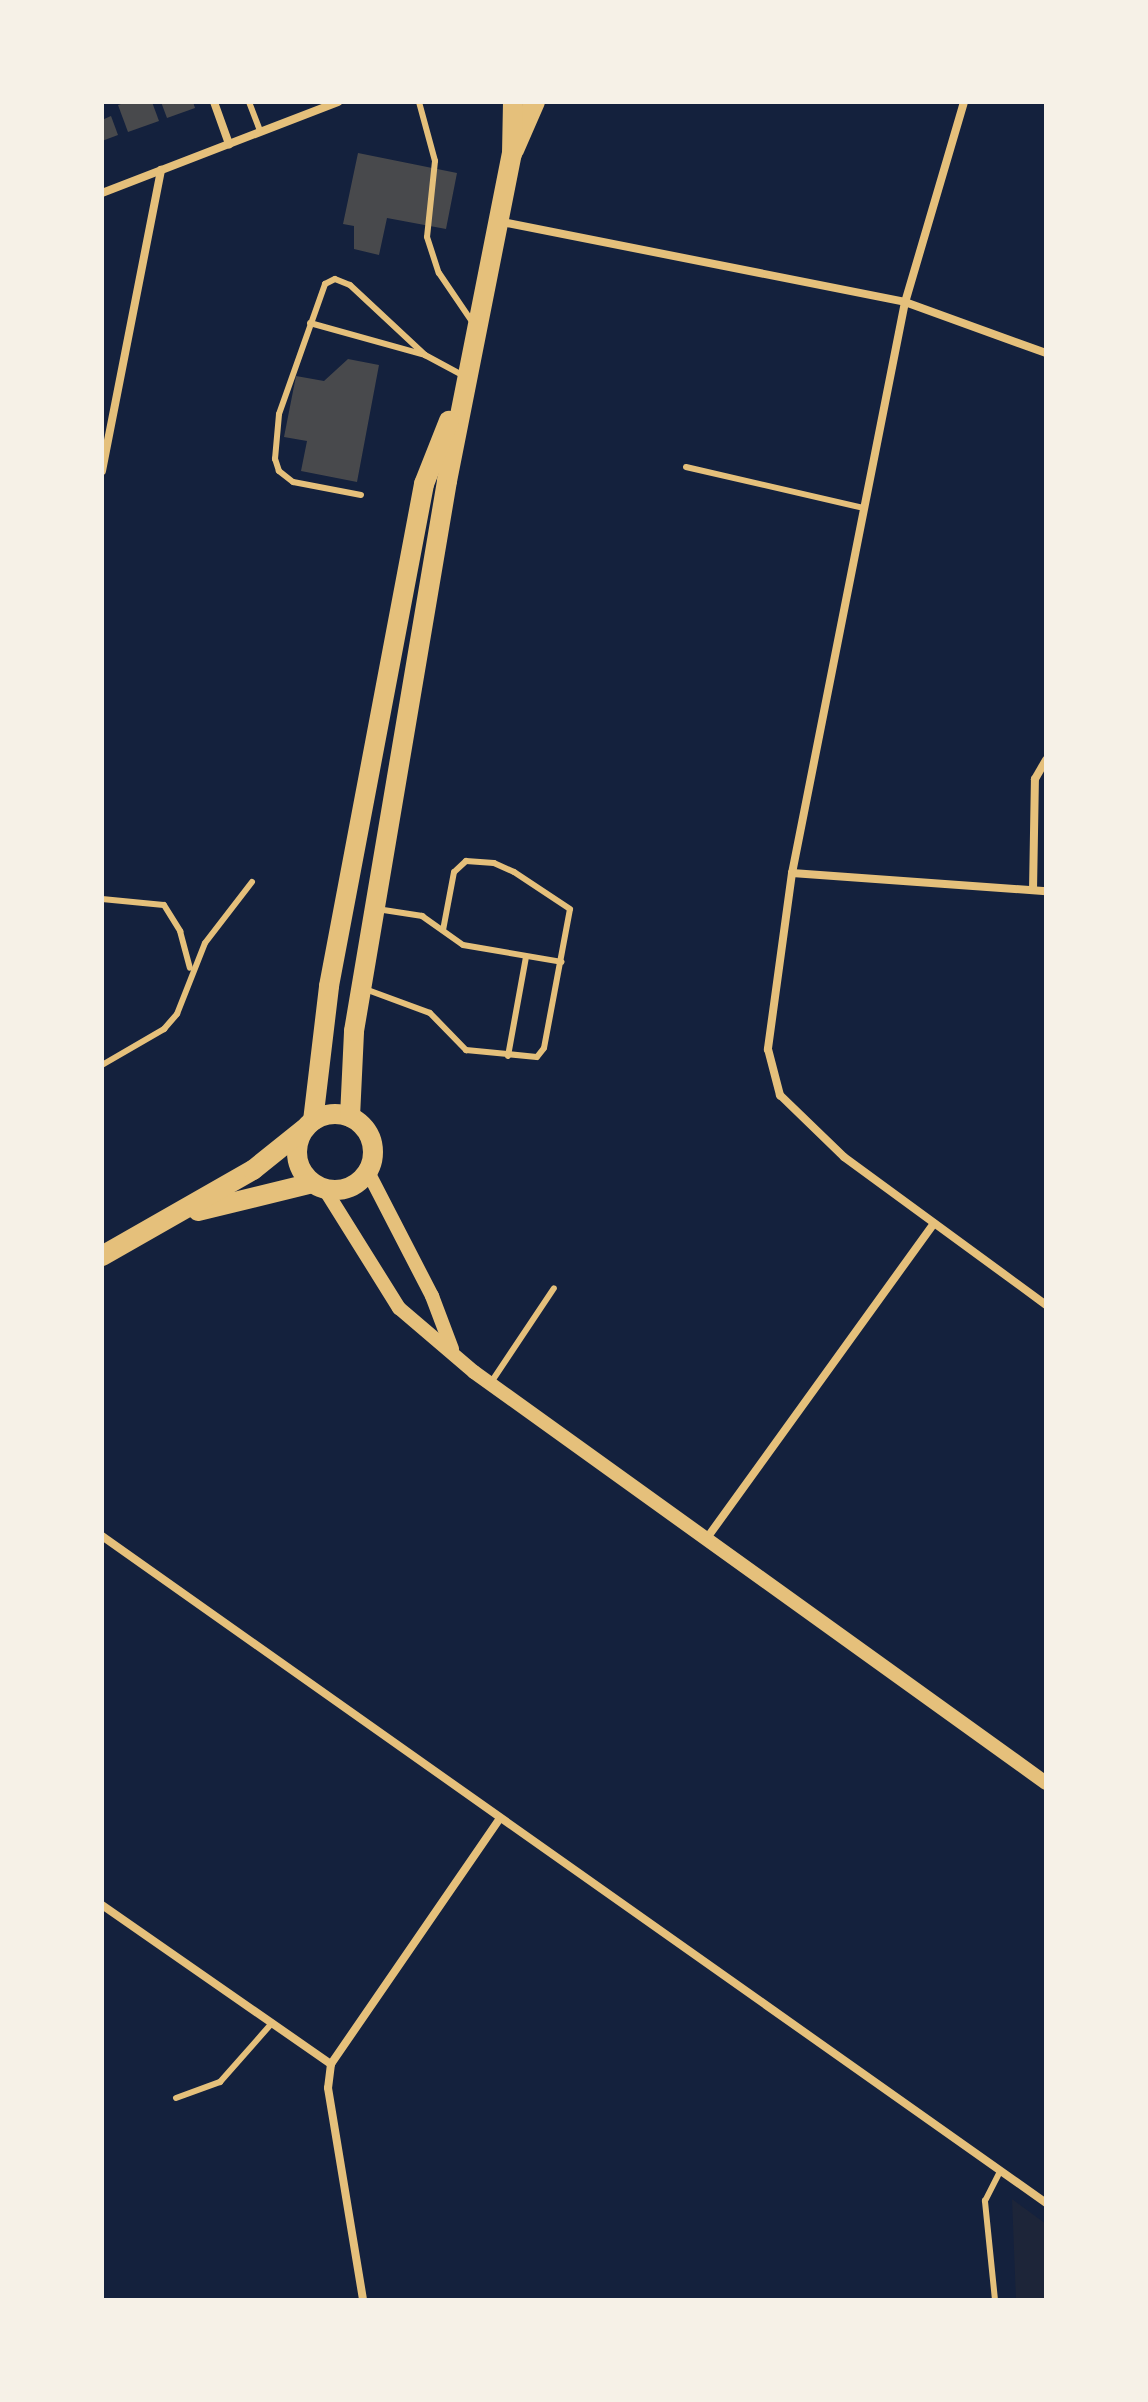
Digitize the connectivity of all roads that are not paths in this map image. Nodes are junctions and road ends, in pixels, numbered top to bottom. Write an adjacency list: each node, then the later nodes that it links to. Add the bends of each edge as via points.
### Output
1 (214, 102): 11 (street)
2 (249, 102): 9 (lane)
3 (338, 102): 9 (street)
4 (419, 102): 18 (lane, via 435,161 427,237 439,273)
5 (500, 102): 10 (main road)
6 (513, 102): 10 (main road)
7 (535, 102): 12 (main road)
8 (964, 102): 16 (street)
9 (260, 131): 11 (street)
10 (512, 131): 12 (main road)
11 (229, 144): 13 (street)
12 (512, 154): 15 (main road)
13 (161, 170): 14 (street); 23 (street)
14 (102, 193)
15 (497, 221): 16 (street); 18 (main road)
16 (905, 302): 19 (street); 25 (street)
17 (310, 323): 20 (lane); 20 (lane, via 325,284 340,280 373,303); 24 (lane, via 279,414 277,466 293,482)
18 (476, 328): 21 (main road)
19 (1046, 353)
20 (425, 355): 21 (lane)
21 (466, 377): 32 (main road); 41 (main road, via 424,484 329,986)
22 (686, 467): 25 (lane)
23 (102, 471)
24 (361, 495)
25 (864, 508): 27 (street)
26 (1046, 760): 29 (street, via 1035,779)
27 (792, 873): 29 (street); 44 (street, via 768,1040 774,1082 795,1112 844,1157)
28 (252, 882): 36 (lane)
29 (1033, 890): 30 (street)
30 (1046, 891)
31 (102, 899): 36 (lane, via 164,905 180,931)
32 (375, 908): 33 (lane, via 422,916); 37 (main road)
33 (443, 930): 34 (lane, via 463,945); 35 (lane, via 454,872 466,861 494,863 570,909)
34 (526, 957): 35 (lane); 38 (lane)
35 (562, 962): 38 (lane, via 544,1048 529,1059)
36 (191, 969): 39 (lane, via 186,998 164,1029)
37 (362, 988): 38 (lane, via 430,1013 466,1050); 40 (main road, via 350,1073)
38 (508, 1056)
39 (102, 1065)
40 (350, 1117): 41 (main road, via 337,1114); 42 (main road, via 369,1134)
41 (309, 1125): 43 (main road, via 297,1152); 45 (main road, via 253,1170)
42 (368, 1172): 43 (main road, via 349,1187); 49 (street, via 432,1296)
43 (319, 1186): 45 (main road, via 239,1198); 49 (street, via 399,1308)
44 (934, 1223): 48 (street); 52 (street)
45 (153, 1226): 46 (main road)
46 (105, 1247)
47 (554, 1288): 50 (lane)
48 (1046, 1305)
49 (452, 1350): 50 (street)
50 (490, 1384): 52 (street)
51 (102, 1536): 54 (street)
52 (707, 1538): 53 (street)
53 (1046, 1783)
54 (500, 1818): 57 (street); 59 (street)
55 (102, 1905): 56 (street)
56 (272, 2023): 57 (street); 58 (lane, via 220,2082)
57 (331, 2064): 61 (street, via 328,2088)
58 (176, 2098)
59 (1000, 2171): 60 (street); 62 (lane, via 985,2201)
60 (1046, 2203)
61 (363, 2300)
62 (995, 2300)

